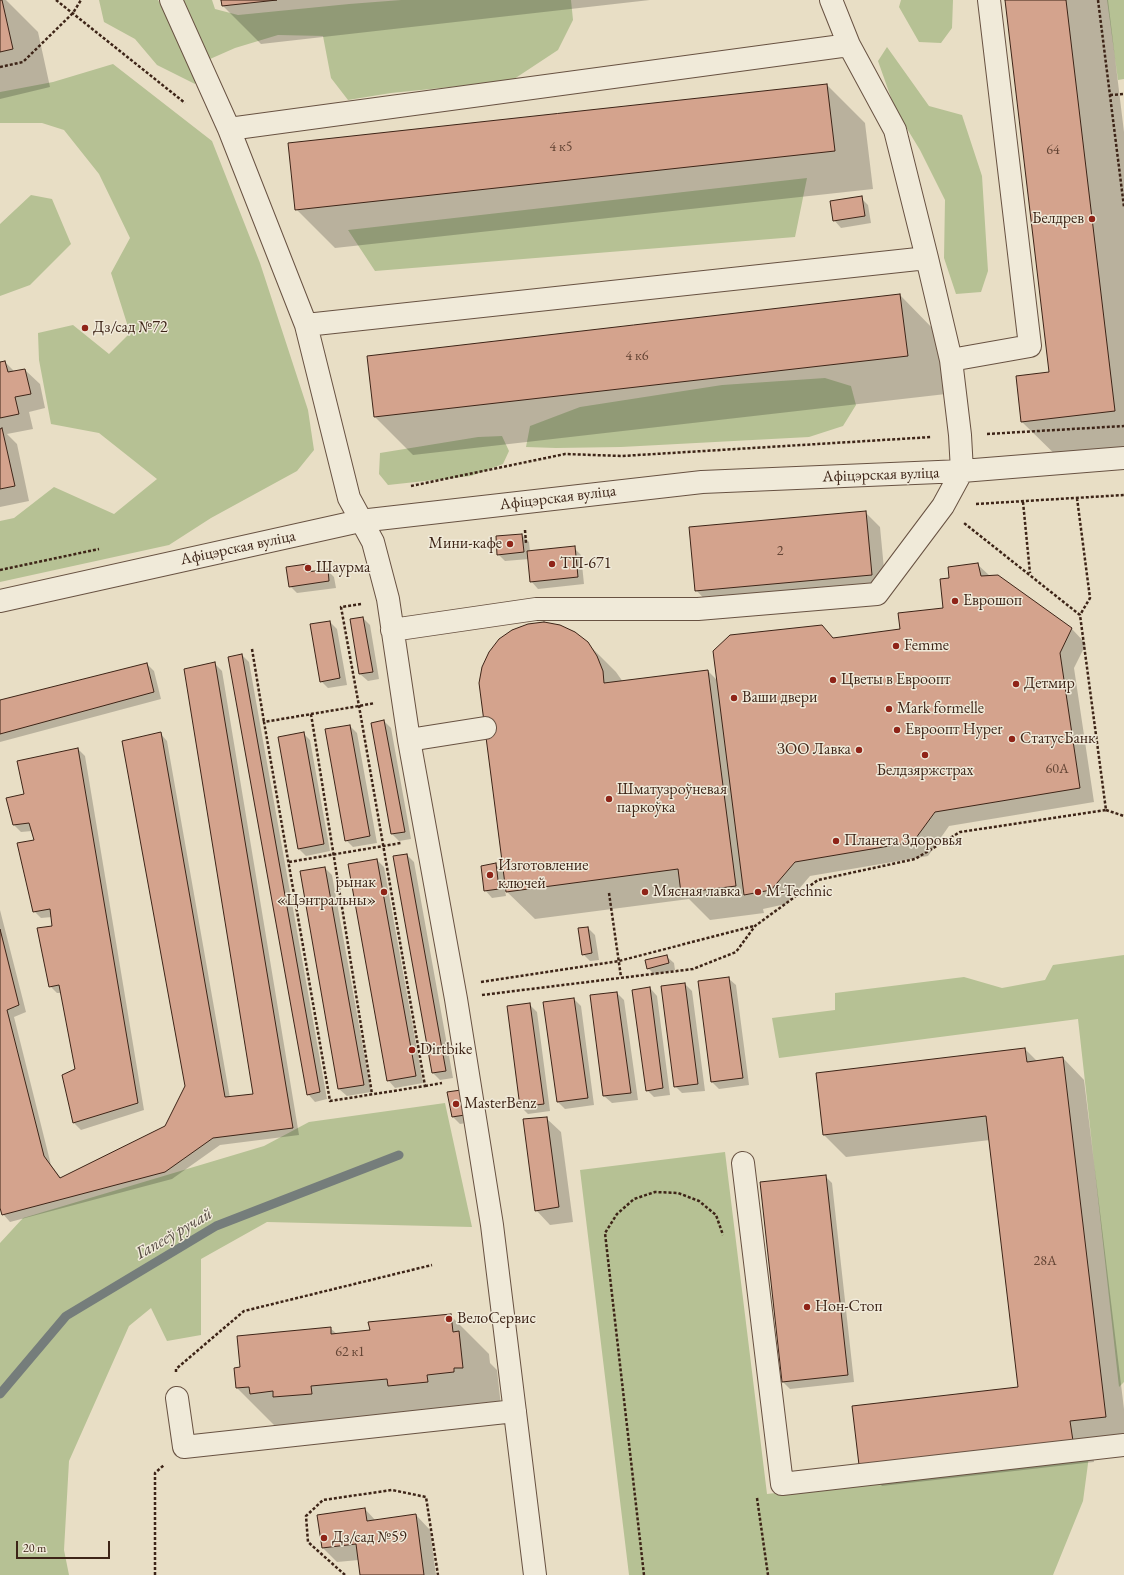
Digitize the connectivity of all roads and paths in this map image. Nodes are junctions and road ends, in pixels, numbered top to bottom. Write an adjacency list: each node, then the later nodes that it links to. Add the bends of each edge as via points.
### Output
1 (56, 0): 7 (path)
2 (81, 0): 7 (path)
3 (171, 0): 13 (street)
4 (831, 0): 8 (street)
5 (989, 0): 17 (street, via 1030,346)
6 (1098, 0): 11 (path)
7 (73, 13): 9 (path, via 23,62); 12 (path)
8 (849, 45): 13 (street); 15 (street, via 895,130)
9 (0, 67)
10 (1124, 94): 11 (path)
11 (1110, 95): 14 (path)
12 (191, 107)
13 (229, 129): 16 (street)
14 (1124, 207)
15 (927, 258): 16 (street); 17 (street)
16 (306, 324): 23 (street, via 349,498)
17 (951, 360): 19 (street)
18 (1124, 458): 19 (street, Афіцэрская вуліца)
19 (962, 471): 22 (street); 23 (street, Афіцэрская вуліца, via 702,482)
20 (1077, 498): 27 (path, via 1090,598)
21 (1023, 502): 24 (path)
22 (944, 506): 24 (path); 28 (street, via 877,594 698,609 536,609)
23 (360, 521): 25 (street, via 373,542); 26 (street, Афіцэрская вуліца)
24 (1030, 574): 27 (path)
25 (388, 599): 28 (street); 31 (path, via 341,607)
26 (0, 601)
27 (1080, 615): 36 (path)
28 (392, 630): 30 (street)
29 (252, 649): 33 (path)
30 (402, 699): 31 (path); 35 (street)
31 (359, 706): 32 (path); 39 (path)
32 (311, 714): 33 (path); 40 (path)
33 (264, 722): 41 (path)
34 (485, 728): 35 (street)
35 (409, 740): 47 (street)
36 (1106, 810): 37 (path); 43 (path, via 960,832 915,859 818,880)
37 (1124, 816)
38 (403, 843): 39 (path)
39 (383, 847): 40 (path); 48 (path, via 425,1086)
40 (334, 854): 41 (path); 48 (path)
41 (289, 862): 48 (path, via 330,1101)
42 (608, 893): 44 (path)
43 (755, 926): 44 (path); 45 (path, via 736,952 693,968)
44 (619, 961): 45 (path); 46 (path)
45 (621, 977): 47 (path)
46 (479, 982)
47 (456, 999): 53 (street, via 492,1225)
48 (372, 1094)
49 (743, 1163): 54 (street, via 782,1484)
50 (716, 1215): 60 (path, via 699,1201 678,1193 655,1192 634,1199 617,1214 605,1233)
51 (432, 1265): 52 (path, via 244,1311 176,1369)
52 (177, 1398): 55 (street)
53 (515, 1412): 55 (street); 59 (street)
54 (1124, 1445)
55 (184, 1447): 56 (path, via 155,1473)
56 (155, 1575)
57 (345, 1575): 58 (path, via 308,1542 306,1516 323,1500 392,1490 426,1497)
58 (438, 1575)
59 (535, 1575)
60 (644, 1575)

